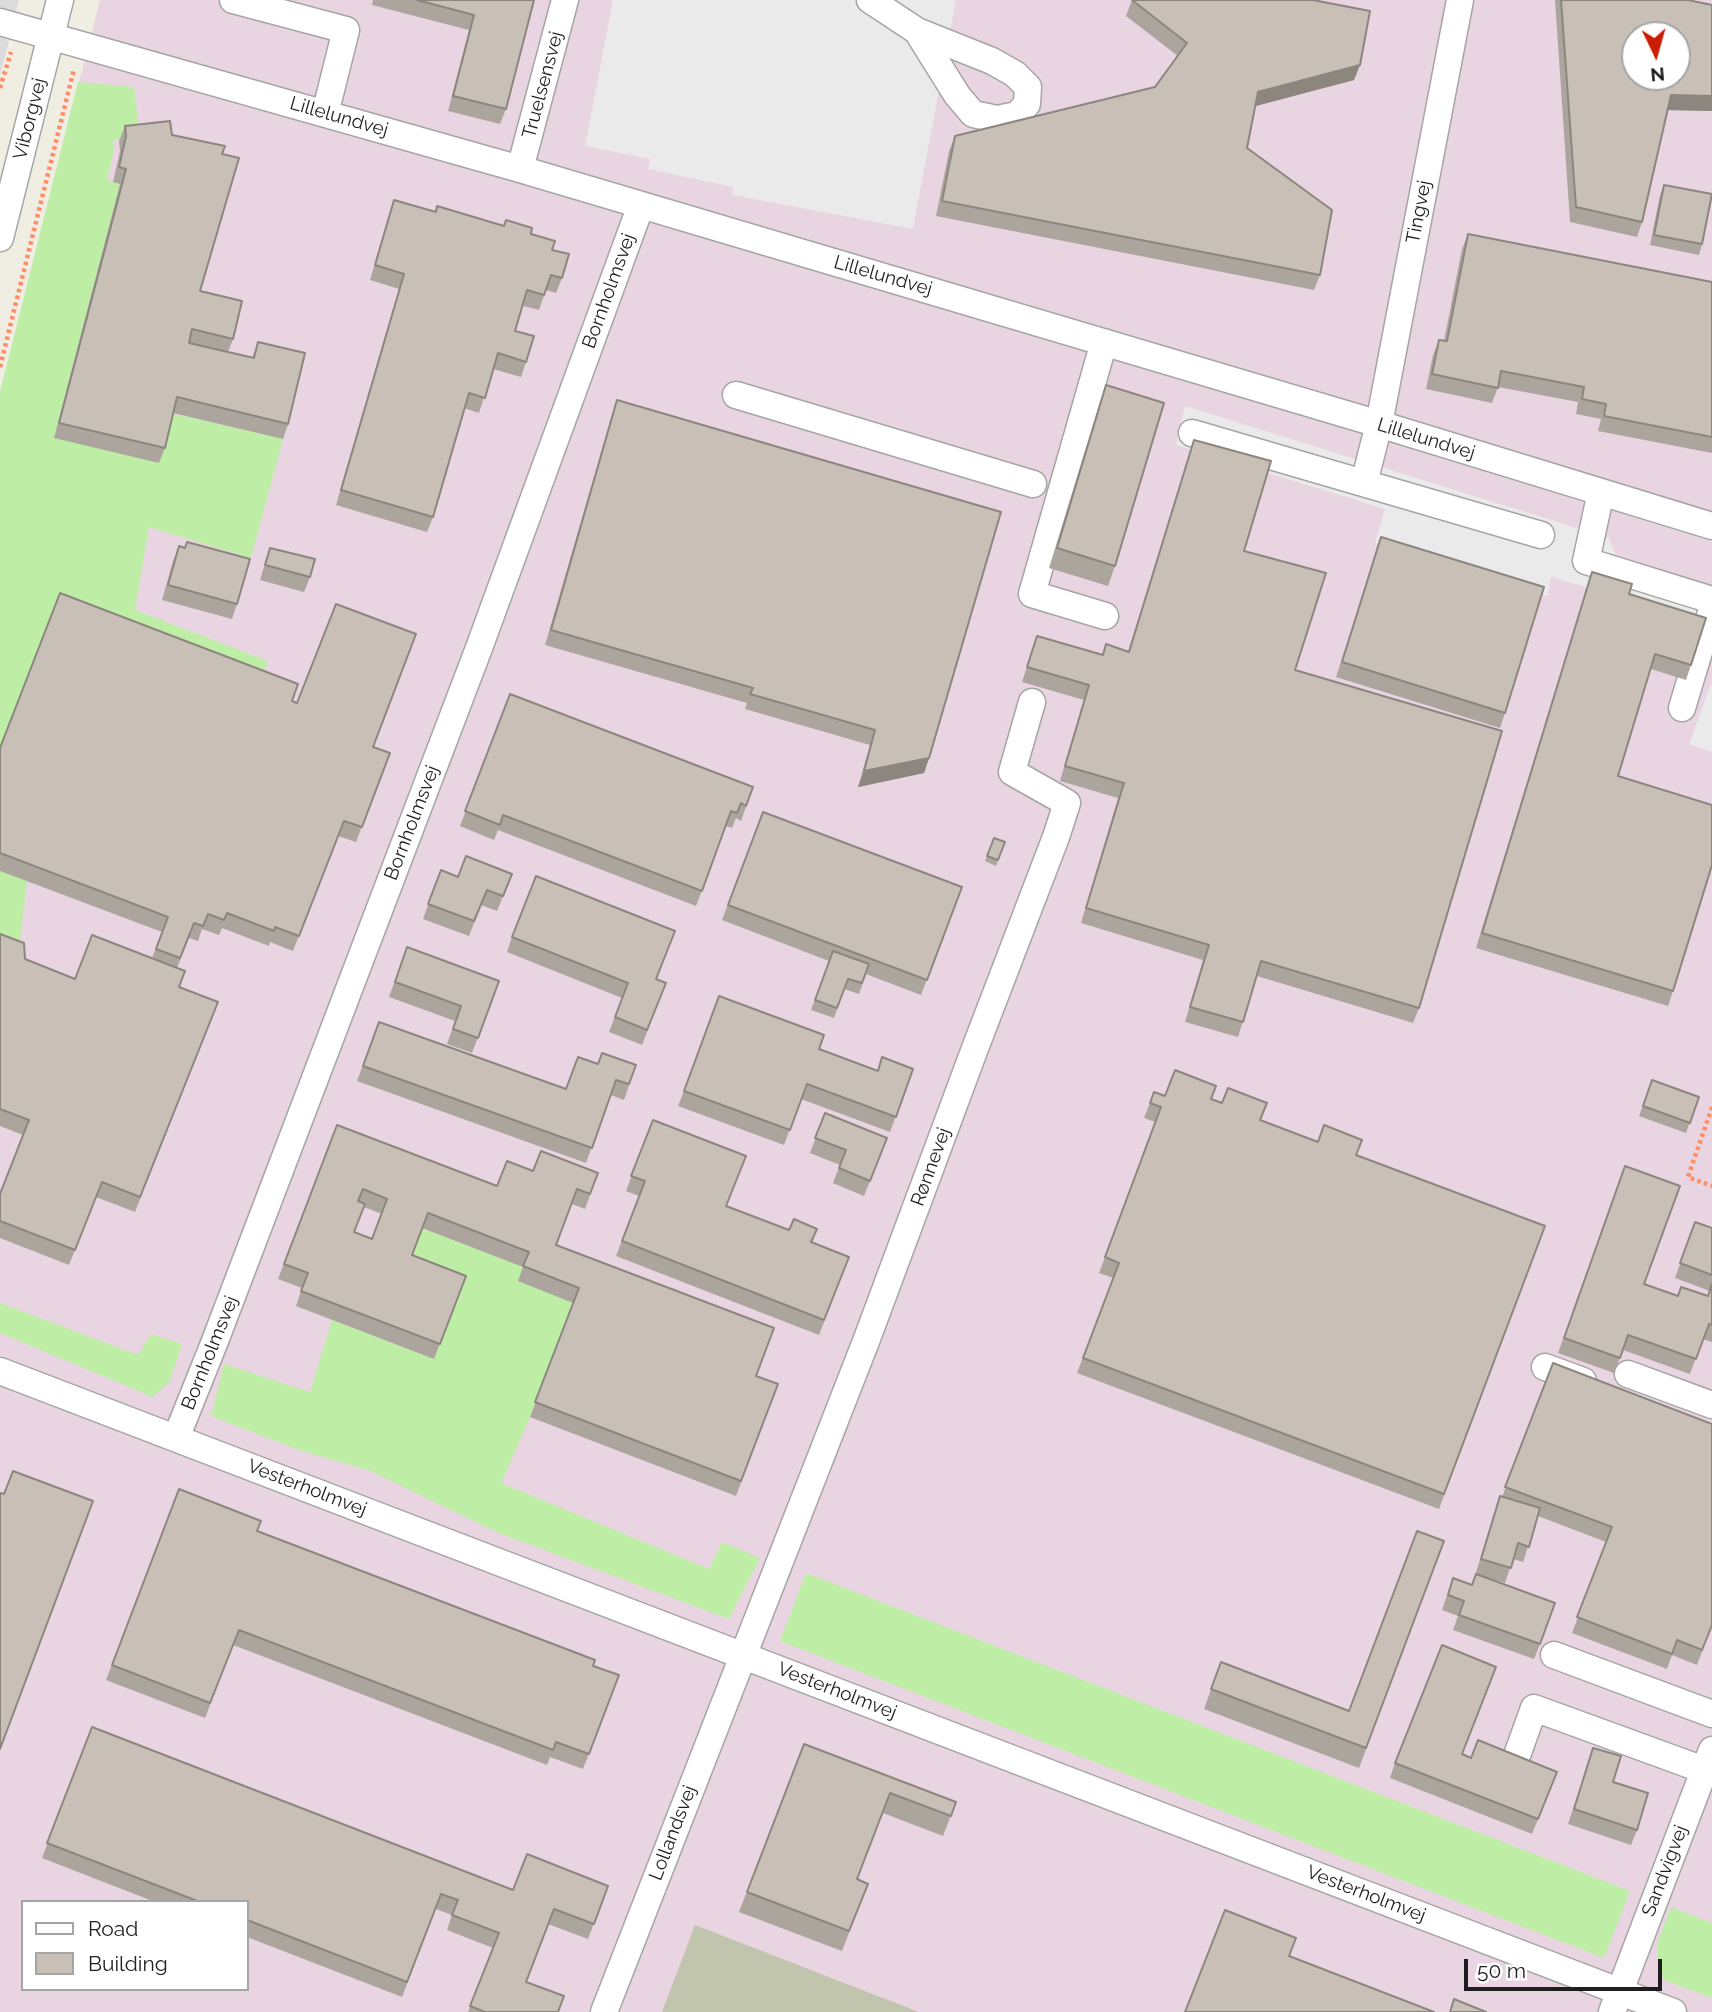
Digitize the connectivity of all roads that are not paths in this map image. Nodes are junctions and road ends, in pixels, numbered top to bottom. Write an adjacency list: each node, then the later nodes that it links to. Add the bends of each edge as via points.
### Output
1 (60, 0): 8 (street, Viborgvej)
2 (233, 0): 9 (street, via 346,30)
3 (565, 0): 10 (street, Truelsensvej)
4 (870, 0): 7 (street)
5 (1460, 0): 15 (street, Tingvej)
6 (0, 22): 8 (street, Lillelundvej)
7 (917, 31): 7 (street, via 973,114 1017,115 1027,104 1028,87 1015,74)
8 (51, 36): 9 (street, Lillelundvej); 12 (street, Viborgvej)
9 (325, 114): 10 (street, Lillelundvej)
10 (520, 169): 11 (street, Lillelundvej)
11 (641, 205): 13 (street, Lillelundvej); 31 (street, Bornholmsvej, via 479,649)
12 (0, 238)
13 (1104, 342): 15 (street, Lillelundvej); 24 (street, via 1032,594)
14 (736, 396): 18 (street)
15 (1379, 424): 17 (street, Tingvej); 19 (street, Lillelundvej)
16 (1192, 433): 17 (street)
17 (1364, 483): 21 (street)
18 (1033, 484)
19 (1601, 492): 20 (street, Lillelundvej); 22 (street, via 1586,561)
20 (1712, 527)
21 (1541, 535)
22 (1712, 600)
23 (1712, 609): 26 (street)
24 (1105, 616)
25 (1032, 702): 32 (street, Rønnevej, via 1012,772 1067,803 868,1336)
26 (1682, 708)
27 (1545, 1367): 30 (street)
28 (0, 1371): 31 (street, Vesterholmvej)
29 (1628, 1374): 30 (street)
30 (1706, 1416)
31 (176, 1438): 32 (street, Vesterholmvej)
32 (742, 1655): 38 (street, Vesterholmvej); 39 (street, Lollandsvej)
33 (1554, 1655): 34 (street)
34 (1712, 1714)
35 (1708, 1760): 36 (street, via 1534,1708); 37 (street, Sandvigvej)
36 (1515, 1761)
37 (1702, 1808): 38 (street, Sandvigvej)
38 (1616, 2002): 40 (street, Vesterholmvej)
39 (604, 2012)
40 (1673, 2012)

